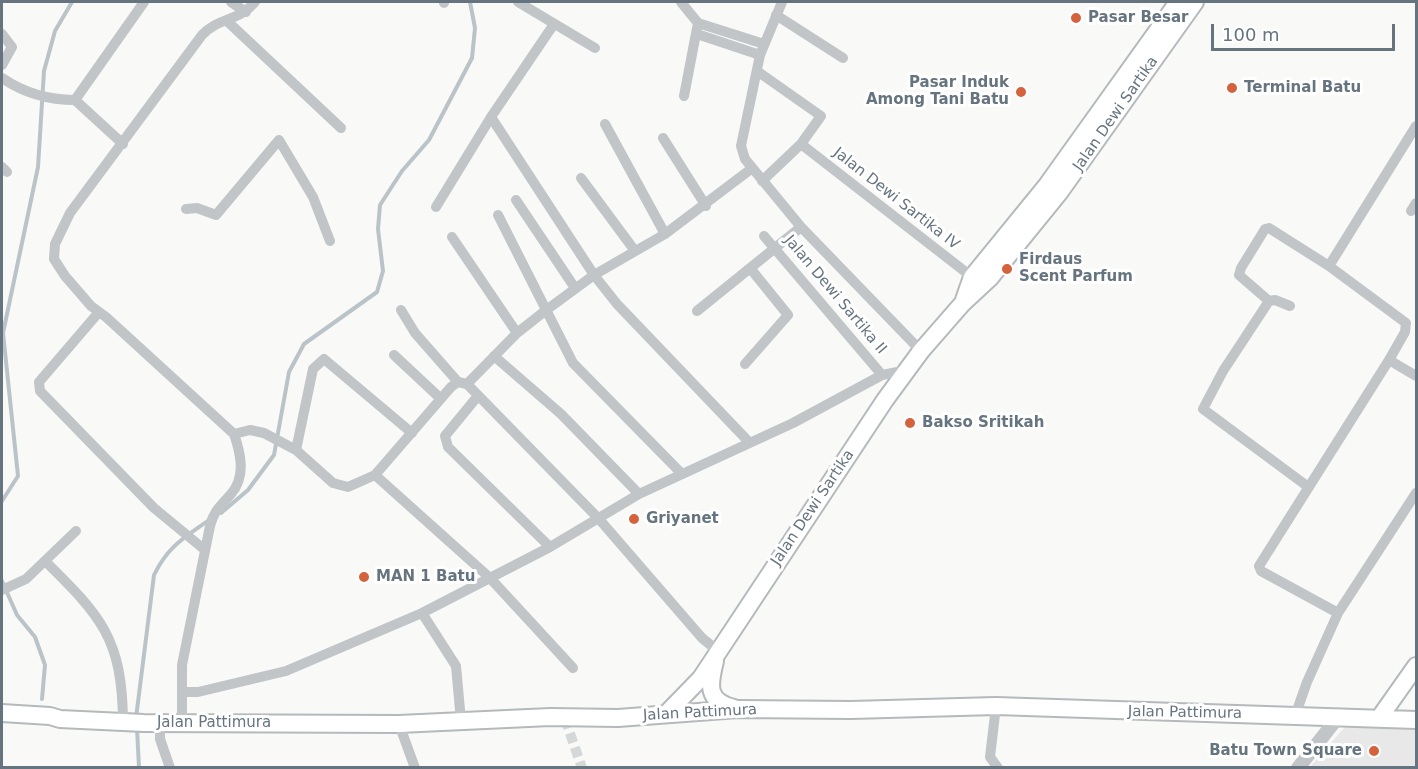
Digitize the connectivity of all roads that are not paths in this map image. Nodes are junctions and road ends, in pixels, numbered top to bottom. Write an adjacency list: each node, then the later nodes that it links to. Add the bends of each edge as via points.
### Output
1 (144, 2): 22 (street)
2 (231, 2): 9 (street)
3 (255, 2): 9 (street)
4 (519, 2): 12 (street)
5 (681, 2): 13 (street)
6 (782, 2): 10 (street)
7 (1178, 2): 33 (main road, Jalan Dewi Sartika)
8 (1195, 2): 33 (main road, Jalan Dewi Sartika)
9 (246, 12): 11 (street)
10 (776, 15): 16 (street); 17 (street)
11 (227, 21): 26 (street); 28 (street, via 210,26 202,35)
12 (554, 24): 15 (street); 23 (street)
13 (697, 28): 16 (street); 21 (street)
14 (2, 34): 18 (street, via 12,47)
15 (595, 48)
16 (762, 49): 19 (street)
17 (843, 58)
18 (2, 65)
19 (757, 71): 29 (street, via 821,114); 30 (street, via 741,146)
20 (2, 78): 22 (street, via 27,92)
21 (684, 96)
22 (75, 100): 28 (street)
23 (491, 117): 36 (street); 48 (street)
24 (605, 124): 40 (street)
25 (1416, 126): 46 (street)
26 (341, 128)
27 (663, 138): 35 (street)
28 (123, 144): 57 (street, via 70,213 55,244 54,259 64,276)
29 (801, 144): 32 (street); 49 (street, Jalan Dewi Sartika IV)
30 (751, 169): 32 (street); 35 (street)
31 (581, 178): 45 (street)
32 (762, 182): 39 (street)
33 (1053, 189): 49 (main road, Jalan Dewi Sartika); 52 (main road, Jalan Dewi Sartika, via 990,278)
34 (516, 200): 50 (street)
35 (706, 206): 40 (street)
36 (436, 207)
37 (186, 208): 43 (street, via 216,215 279,140 313,197)
38 (498, 215): 55 (street)
39 (801, 227): 44 (street); 59 (street)
40 (665, 234): 45 (street)
41 (764, 236): 44 (street, Jalan Dewi Sartika II)
42 (452, 237): 58 (street)
43 (330, 240)
44 (775, 248): 47 (street); 65 (street, Jalan Dewi Sartika II)
45 (635, 251): 48 (street)
46 (1329, 266): 51 (street, via 1265,229 1239,275); 62 (street, via 1406,323)
47 (750, 268): 56 (street); 63 (street, via 788,315)
48 (594, 275): 50 (street); 72 (street, via 629,318)
49 (972, 278): 52 (main road, Jalan Dewi Sartika)
50 (575, 288): 55 (street)
51 (1269, 301): 53 (street); 76 (street, via 1223,370 1203,410)
52 (962, 304): 59 (main road, Jalan Dewi Sartika)
53 (1290, 306)
54 (401, 310): 67 (street, via 415,333)
55 (545, 311): 58 (street); 74 (street, via 580,371)
56 (697, 311)
57 (99, 312): 71 (street); 82 (street, via 39,382 40,391 154,508)
58 (517, 333): 61 (street)
59 (921, 351): 64 (main road, Jalan Dewi Sartika)
60 (394, 355): 69 (street)
61 (494, 356): 67 (street); 78 (street, via 561,414)
62 (1389, 360): 66 (street); 76 (street)
63 (745, 364)
64 (908, 370): 65 (street); 88 (main road, Jalan Dewi Sartika)
65 (882, 375): 72 (street, via 793,423)
66 (1416, 376)
67 (463, 383): 68 (street); 69 (street)
68 (477, 396): 79 (street); 81 (street, via 445,436 448,447)
69 (440, 399): 70 (street)
70 (412, 433): 73 (street, via 324,359 313,369); 75 (street)
71 (234, 434): 73 (street, via 250,430 264,433); 82 (street, via 241,475 233,492 213,514)
72 (748, 441): 74 (street)
73 (296, 450): 75 (street, via 339,486 348,487)
74 (682, 474): 78 (street)
75 (375, 475): 84 (street)
76 (1307, 486): 87 (street, via 1259,568)
77 (1416, 493): 87 (street)
78 (639, 494): 79 (street)
79 (599, 519): 81 (street); 88 (street, via 702,638)
80 (76, 531): 83 (street)
81 (550, 547): 84 (street)
82 (206, 550): 91 (street, via 182,665)
83 (45, 561): 85 (street, via 26,579); 102 (street, via 82,597 110,638)
84 (489, 578): 86 (street); 90 (street)
85 (5, 589)
86 (422, 613): 91 (street, via 286,671); 103 (street, via 456,666)
87 (1338, 613): 97 (street)
88 (718, 651): 93 (main road, via 711,684 713,694 721,705); 95 (main road, Jalan Dewi Sartika, via 701,678)
89 (1416, 666): 99 (main road)
90 (573, 668)
91 (188, 693): 96 (street)
92 (996, 706): 93 (main road, Jalan Pattimura, via 851,711); 97 (main road, Jalan Pattimura); 108 (street, via 990,757)
93 (738, 709): 95 (main road, Jalan Pattimura)
94 (2, 713): 100 (main road, Jalan Pattimura)
95 (666, 714): 103 (main road, Jalan Pattimura)
96 (182, 715): 102 (main road, Jalan Pattimura); 105 (main road, Jalan Pattimura)
97 (1295, 716): 98 (main road, Jalan Pattimura)
98 (1339, 716): 99 (main road, Jalan Pattimura); 109 (street)
99 (1380, 717): 101 (main road, Jalan Pattimura)
100 (60, 719): 102 (main road, Jalan Pattimura); 104 (main road, Jalan Pattimura, via 51,723)
101 (1416, 720)
102 (139, 722): 106 (street, via 160,739)
103 (461, 722): 105 (main road, Jalan Pattimura)
104 (2, 723)
105 (399, 724): 107 (street)
106 (170, 768)
107 (415, 768)
108 (999, 768)
109 (1298, 768)

